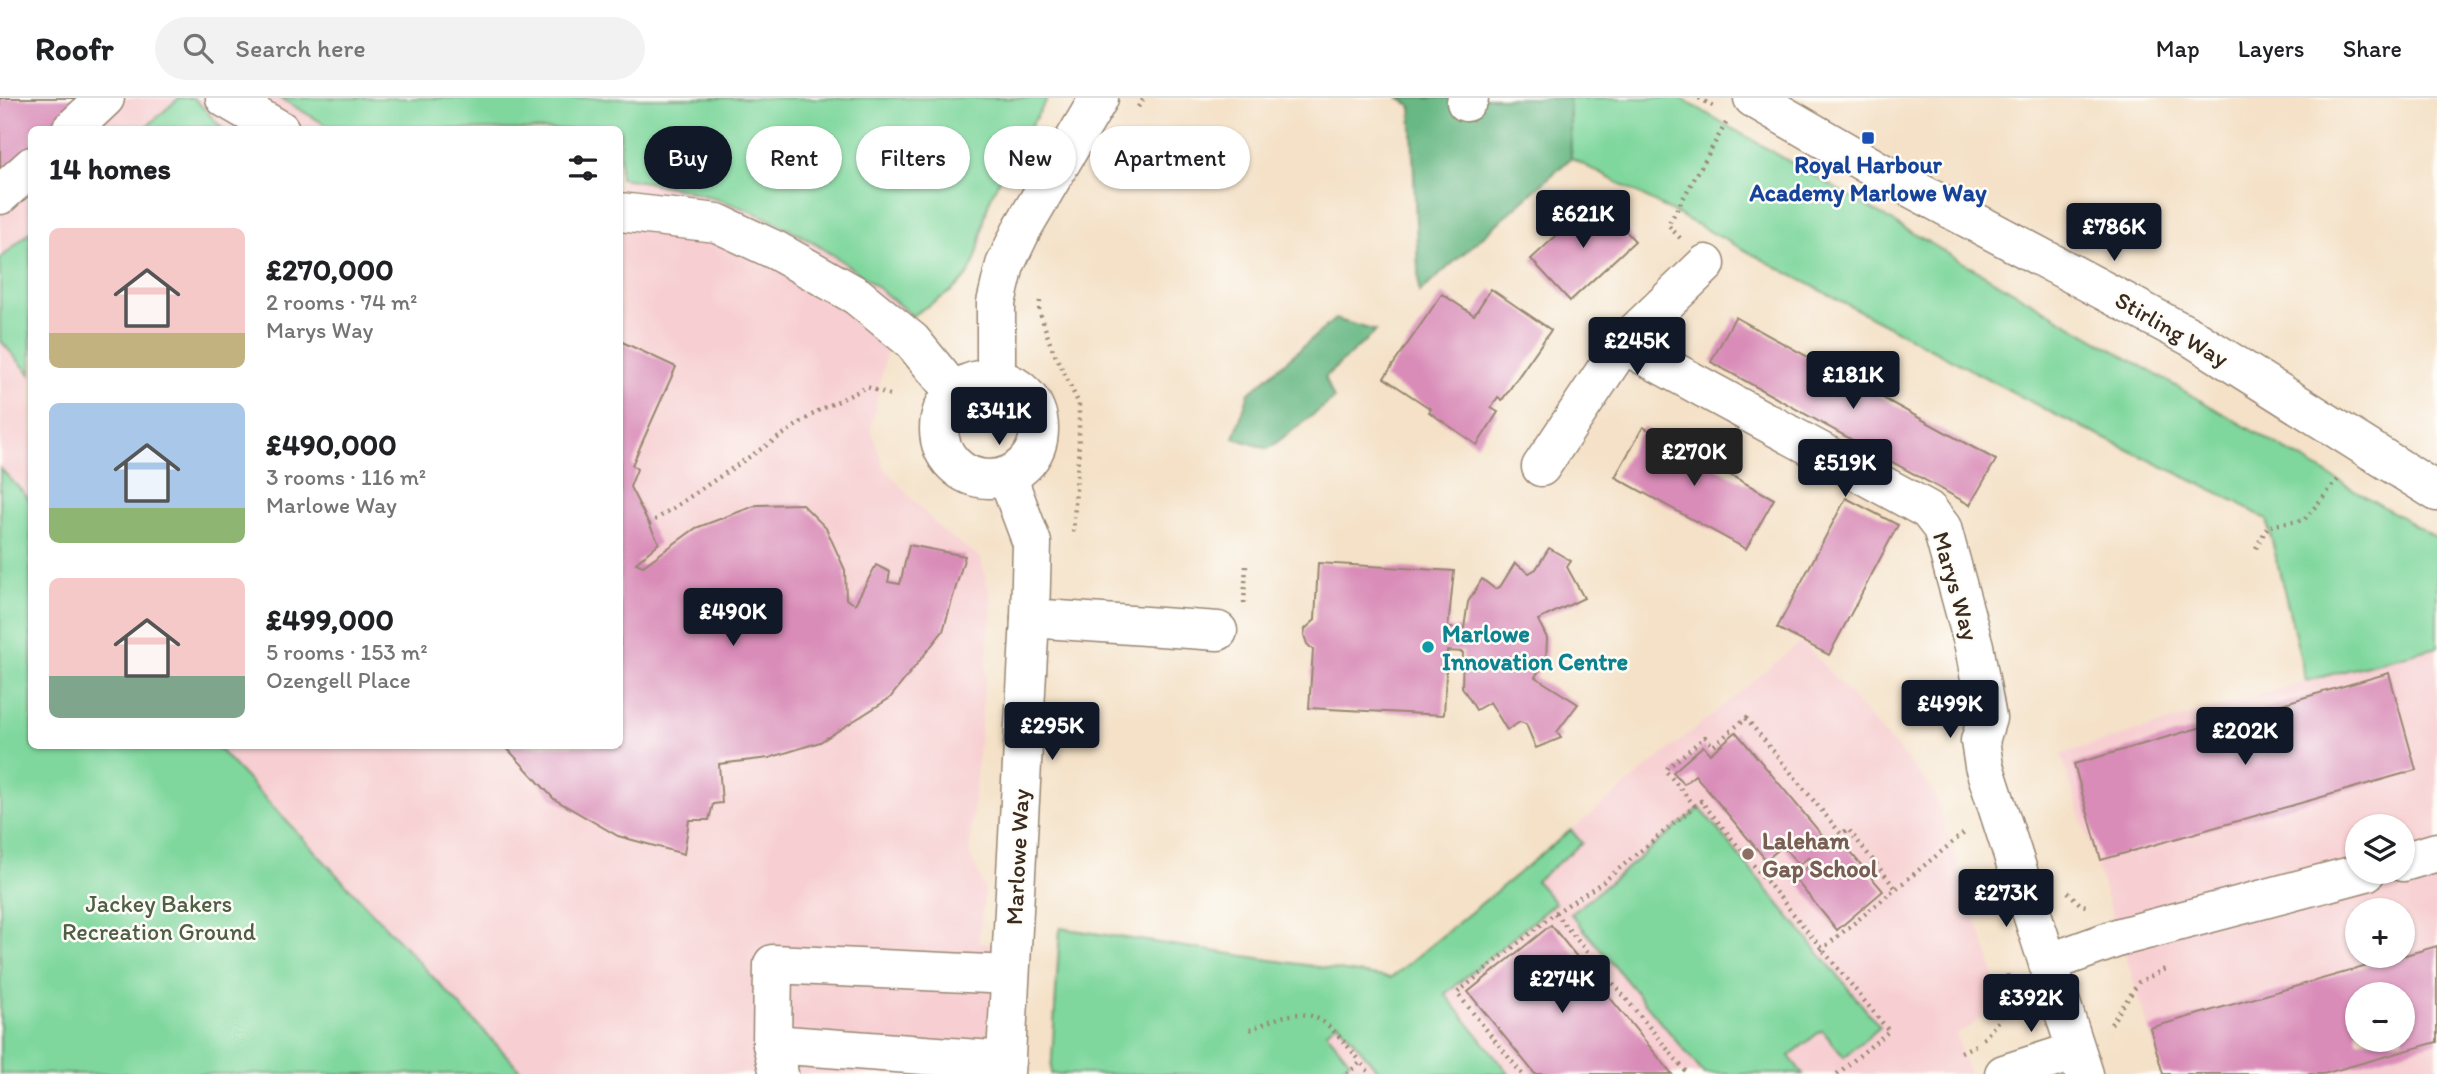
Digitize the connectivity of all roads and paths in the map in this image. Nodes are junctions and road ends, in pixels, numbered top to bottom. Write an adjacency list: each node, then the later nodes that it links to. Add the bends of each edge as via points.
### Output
1 (105, 98): 5 (street)
2 (225, 98): 6 (street)
3 (1099, 98): 12 (street, via 1005,265 996,303)
4 (1741, 107): 10 (path, via 1668,225); 18 (street, Stirling Way, via 1879,171 2191,337)
5 (75, 126)
6 (273, 126)
7 (28, 170): 8 (street)
8 (0, 195)
9 (623, 212): 13 (street, via 717,223 777,251 857,296 912,341)
10 (1706, 264): 11 (street)
11 (1623, 344): 15 (street); 34 (street, Marys Way, via 1927,510 1942,528 1974,646 1987,718 1980,741 1984,766)
12 (996, 379): 13 (street, via 966,383); 17 (street, via 1025,393 1040,423 1033,455)
13 (954, 392): 17 (street, via 939,423 946,456 973,477)
14 (890, 395): 19 (path, via 867,387 818,411)
15 (1541, 467)
16 (2344, 473): 20 (path, via 2304,520 2269,527)
17 (1007, 476): 22 (street, Marlowe Way, via 1032,543)
18 (2437, 492)
19 (649, 524)
20 (2256, 548)
21 (1246, 566): 23 (path)
22 (1030, 618): 23 (street); 37 (street, Marlowe Way)
23 (1231, 619)
24 (1695, 806): 29 (path, via 1665,770 1705,737 1713,746 1746,719 1842,834 1848,829); 32 (path, via 1603,882); 33 (path, via 1701,801)
25 (1970, 843): 29 (path, via 1967,831)
26 (2437, 852): 27 (street)
27 (2415, 858)
28 (2345, 878): 34 (street, via 2120,937)
29 (1896, 889): 33 (path)
30 (2067, 891): 31 (path, via 2081,905)
31 (2091, 906)
32 (1555, 913): 46 (path, via 1457,993); 47 (path)
33 (1821, 950): 48 (path, via 1889,1031)
34 (2048, 962): 40 (street, Marys Way)
35 (2006, 964): 39 (path, via 2004,1011 1976,1046)
36 (2171, 966): 40 (path, via 2139,982)
37 (1010, 975): 41 (street, via 773,964); 43 (street, Marlowe Way)
38 (1250, 1030): 42 (path, via 1287,1014 1310,1015 1331,1027)
39 (1961, 1052)
40 (2090, 1053): 49 (street)
41 (775, 1059): 43 (street)
42 (1361, 1062): 44 (path); 45 (path)
43 (1005, 1067)
44 (1347, 1074)
45 (1370, 1074)
46 (1522, 1074)
47 (1688, 1074)
48 (1837, 1074)
49 (2004, 1074)

